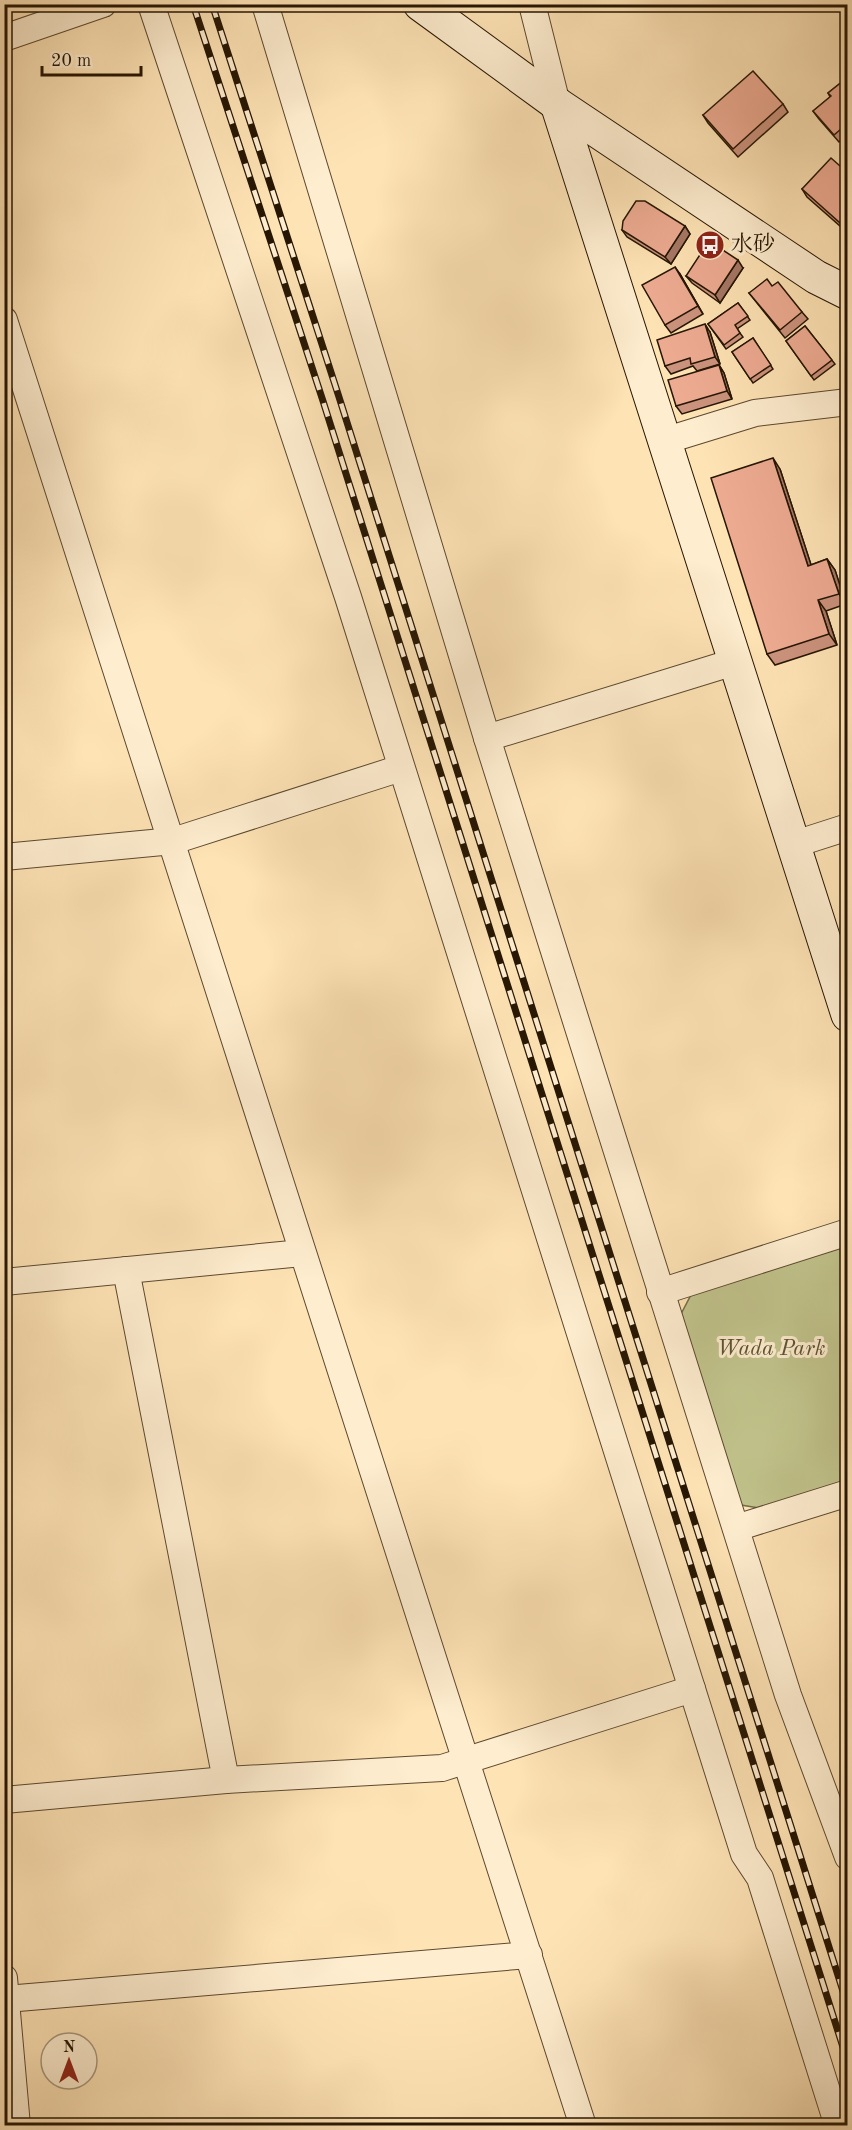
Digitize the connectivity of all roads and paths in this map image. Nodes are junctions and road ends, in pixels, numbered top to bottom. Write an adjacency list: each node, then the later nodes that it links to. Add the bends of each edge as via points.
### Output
1 (103, 4): 6 (street)
2 (151, 4): 14 (street)
3 (265, 4): 13 (street)
4 (420, 4): 7 (street)
5 (532, 4): 7 (street)
6 (4, 38)
7 (557, 104): 8 (street, via 816,278); 11 (street)
8 (848, 292)
9 (4, 320): 16 (street)
10 (848, 402): 11 (street, via 755,413)
11 (664, 441): 12 (street)
12 (734, 662): 13 (street); 17 (street)
13 (487, 738): 24 (street)
14 (401, 768): 16 (street); 27 (street)
15 (848, 827): 17 (street)
16 (173, 841): 18 (street); 21 (street)
17 (792, 844): 19 (street)
18 (4, 857)
19 (848, 1015)
20 (848, 1232): 24 (street)
21 (302, 1253): 22 (street); 28 (street)
22 (126, 1270): 23 (street); 29 (street)
23 (4, 1282)
24 (660, 1292): 26 (street)
25 (848, 1493): 26 (street)
26 (736, 1528): 31 (street, via 788,1695)
27 (692, 1689): 28 (street); 36 (street, via 744,1854 760,1878)
28 (466, 1762): 29 (street, via 442,1768); 32 (street)
29 (226, 1780): 30 (street)
30 (4, 1800)
31 (848, 1857)
32 (529, 1955): 33 (street); 35 (street)
33 (5, 1988): 34 (street)
34 (17, 2126)
35 (583, 2126)
36 (838, 2126)

